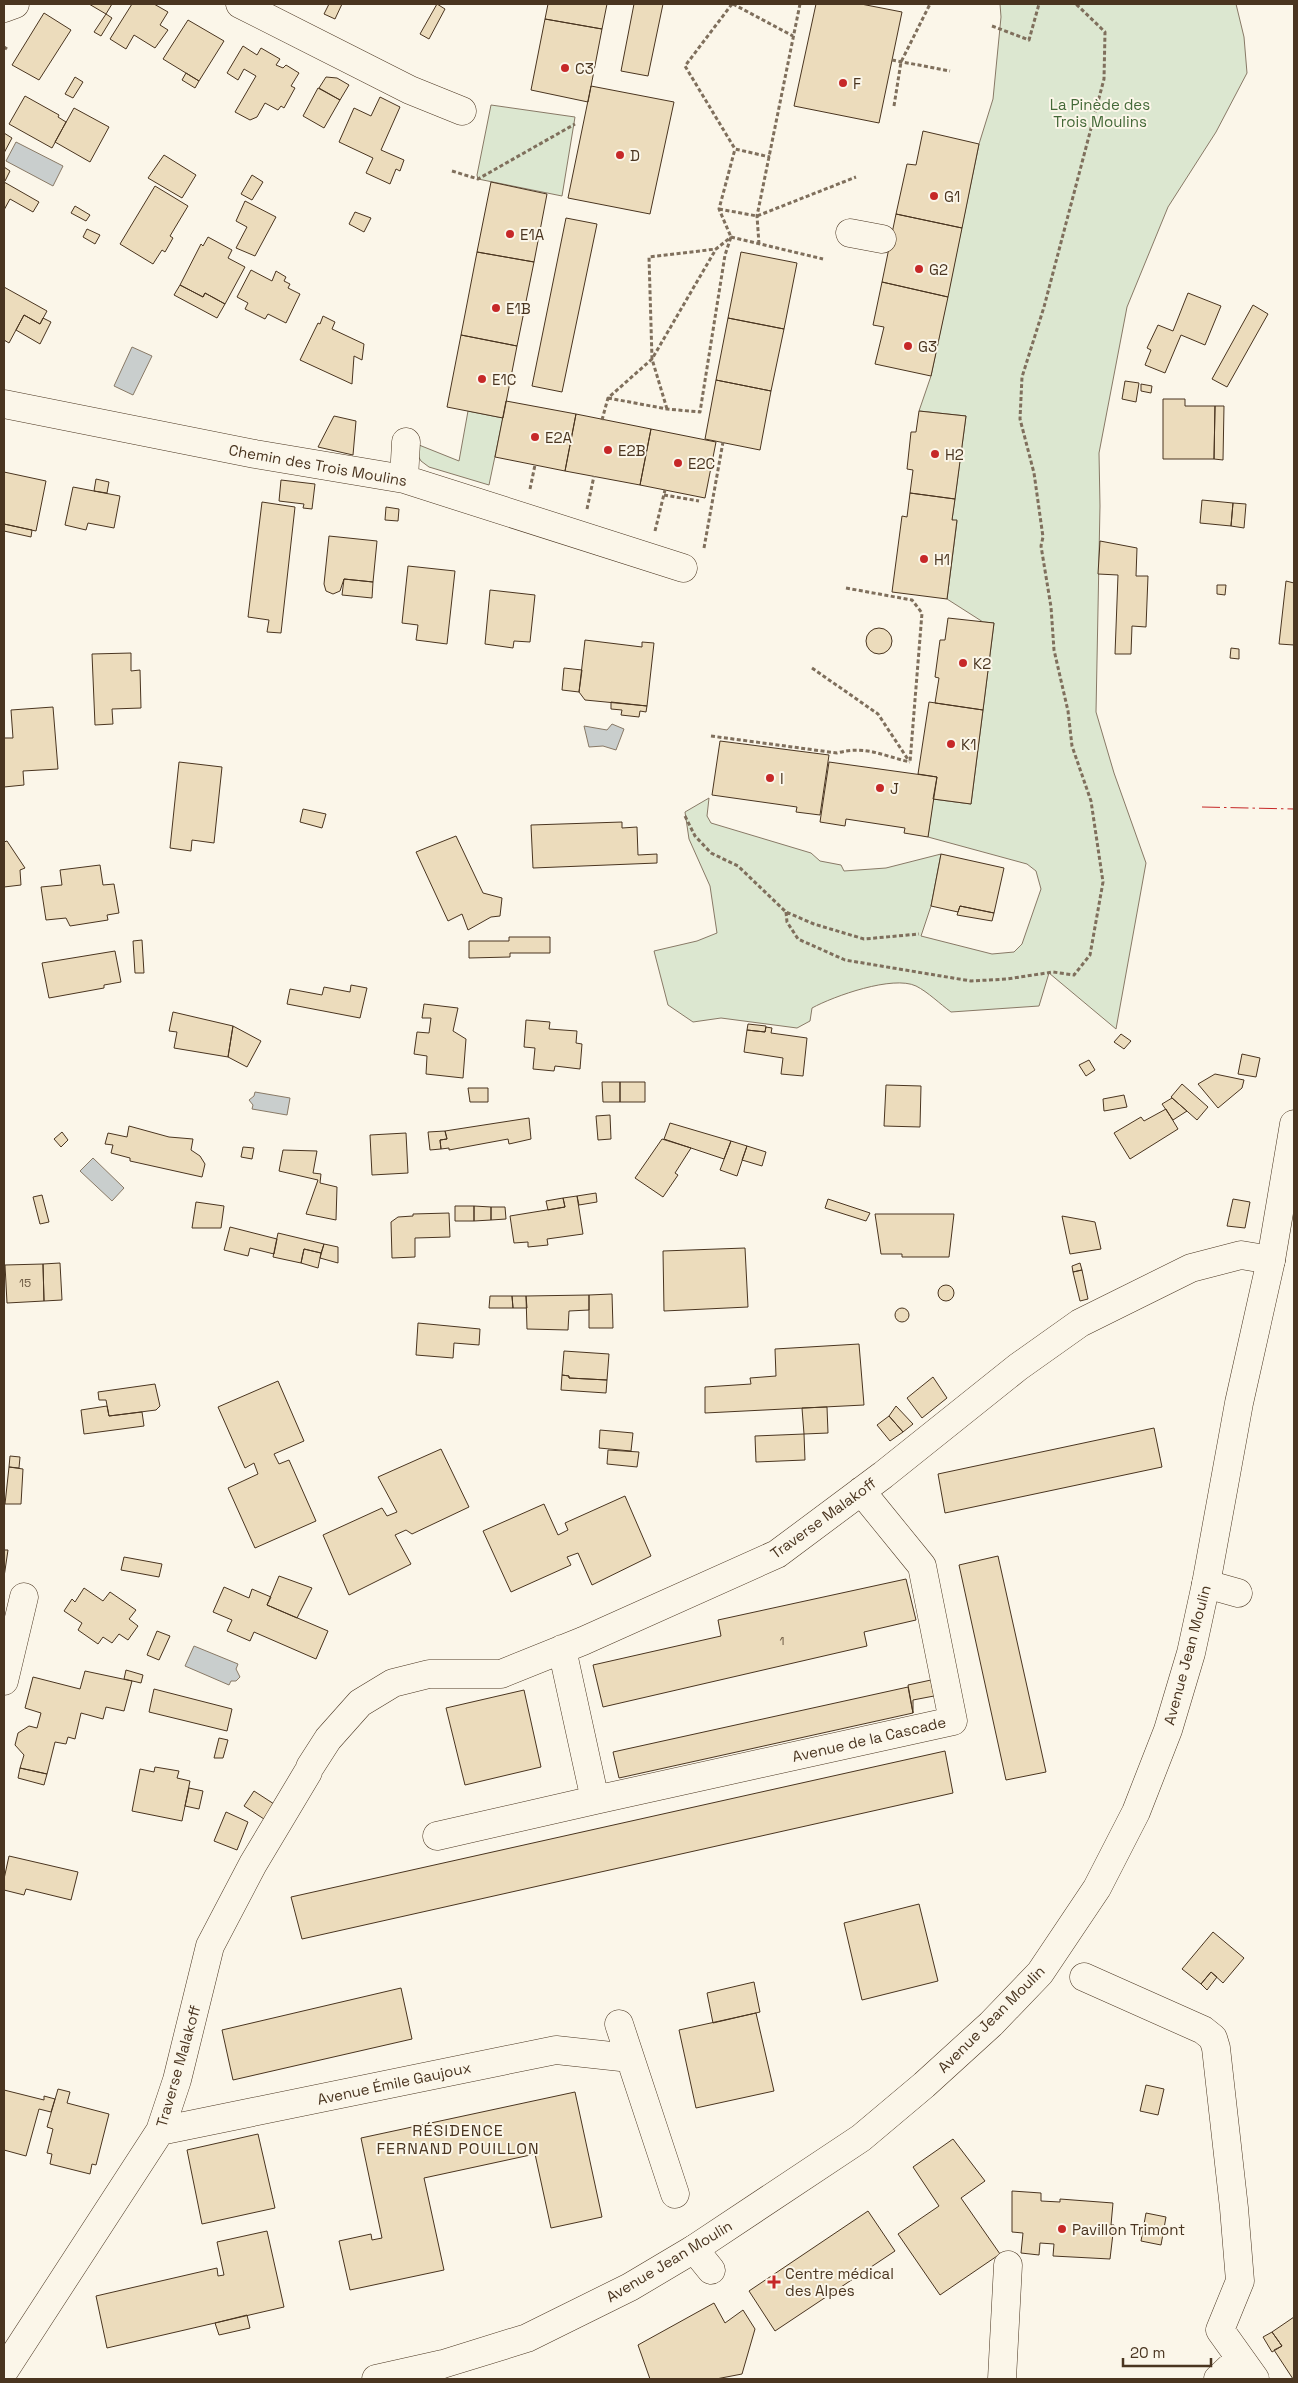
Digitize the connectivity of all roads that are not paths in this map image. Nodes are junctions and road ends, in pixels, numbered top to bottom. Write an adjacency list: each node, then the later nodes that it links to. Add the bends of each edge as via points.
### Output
1 (240, 4): 2 (street, via 410,90)
2 (462, 111)
3 (850, 233): 4 (street)
4 (882, 239)
5 (4, 404): 7 (street, Chemin des Trois Moulins, via 255,454)
6 (406, 442): 7 (street)
7 (404, 478): 8 (street, Chemin des Trois Moulins)
8 (693, 560)
9 (1294, 1124): 10 (street, Avenue Jean Moulin)
10 (1271, 1260): 11 (street, Traverse Malakoff, via 1241,1255 1191,1268 1080,1323 1018,1367); 12 (street, Avenue Jean Moulin, via 1239,1403)
11 (861, 1491): 15 (street, Traverse Malakoff, via 777,1554); 17 (street, Avenue de la Cascade, via 922,1566 953,1721)
12 (1206, 1584): 13 (street); 24 (street, Avenue Jean Moulin, via 1168,1730 1136,1812 1097,1888 1040,1973 971,2042 861,2138)
13 (1238, 1593)
14 (24, 1597): 16 (street)
15 (562, 1649): 17 (street); 22 (street, Traverse Malakoff, via 501,1674 429,1674 392,1683 360,1703 328,1739 253,1864 210,1946 177,2080)
16 (4, 1681)
17 (595, 1800): 18 (street, Avenue de la Cascade)
18 (437, 1836)
19 (1084, 1977): 27 (street, via 1203,2030 1213,2038 1240,2281 1220,2330)
20 (619, 2024): 21 (street)
21 (630, 2058): 22 (street, Avenue Émile Gaujoux, via 556,2050); 23 (street)
22 (160, 2131): 28 (street, Traverse Malakoff)
23 (675, 2194)
24 (694, 2249): 26 (street); 29 (street, Avenue Jean Moulin, via 630,2287 527,2338 443,2364)
25 (1008, 2265): 30 (street)
26 (711, 2270)
27 (1247, 2369): 31 (street)
28 (4, 2372)
29 (376, 2379)
30 (1002, 2379)
31 (1218, 2379)

